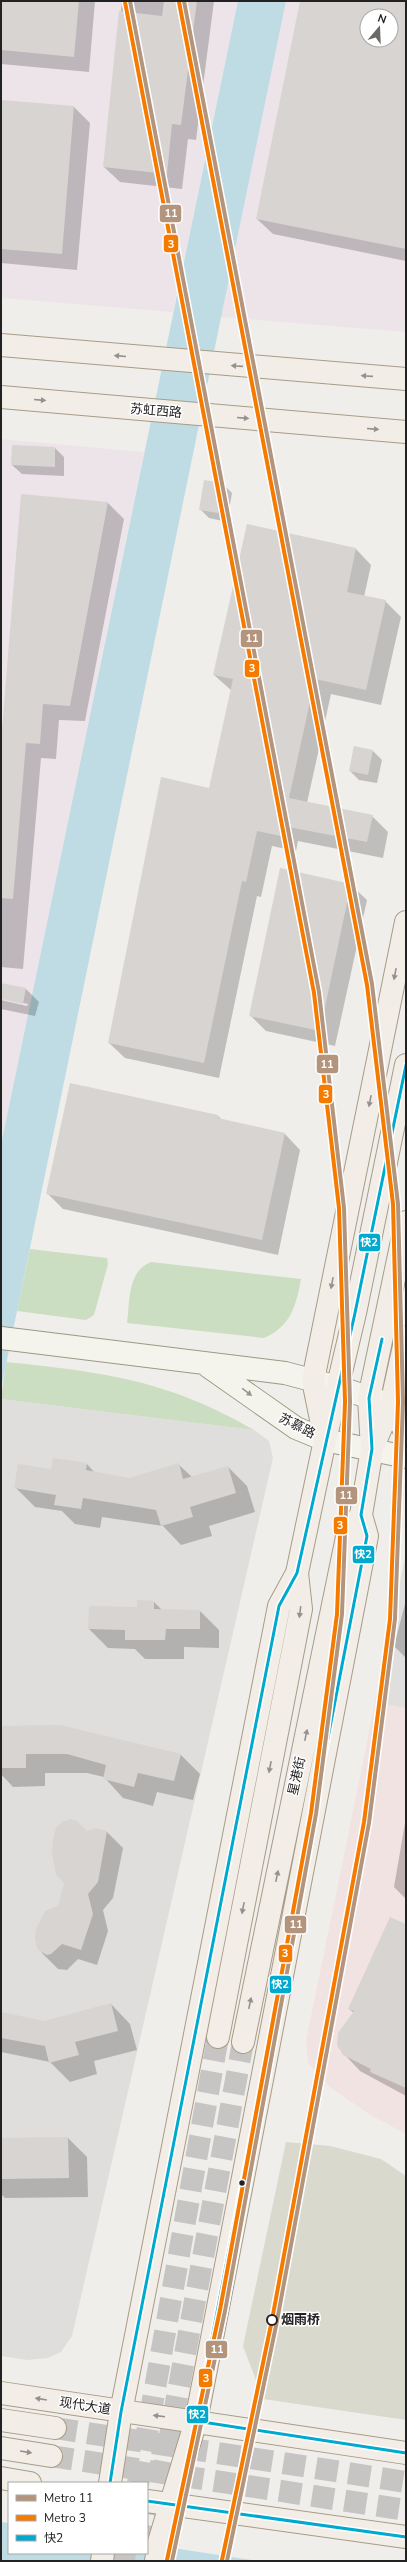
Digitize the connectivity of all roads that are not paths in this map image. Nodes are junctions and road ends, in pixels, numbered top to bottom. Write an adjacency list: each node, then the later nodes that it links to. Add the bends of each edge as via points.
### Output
1 (1, 345): 2 (main road, one-way to 1)
2 (406, 379)
3 (1, 396): 4 (main road, 苏虹西路, one-way to 4)
4 (406, 432)
5 (406, 922): 11 (main road, one-way to 11)
6 (406, 1065): 12 (main road)
7 (406, 1222): 13 (main road, 星港街)
8 (406, 1338): 14 (main road)
9 (9, 1339): 10 (main road, 苏慕路)
10 (203, 1363): 11 (main road, 苏慕路, via 285,1373); 16 (main road, 苏慕路, one-way to 16, via 232,1381 280,1418)
11 (313, 1380): 12 (main road, 苏慕路); 16 (main road)
12 (338, 1387): 13 (main road, 苏慕路); 16 (main road)
13 (369, 1398): 14 (main road, 苏慕路); 17 (main road, 星港街)
14 (391, 1405): 15 (main road); 17 (main road)
15 (406, 1433)
16 (325, 1440): 17 (main road, 苏慕路); 20 (main road)
17 (372, 1449): 18 (main road, 苏慕路); 19 (main road, 星港街)
18 (406, 1457)
19 (361, 1515): 22 (main road, 星港街, one-way to 19, via 348,1532); 26 (main road, 星港街, via 367,1536)
20 (297, 1573): 21 (main road, one-way to 21, via 301,1609); 24 (main road, via 279,1606)
21 (218, 2037)
22 (243, 2042)
23 (1, 2393): 24 (main road, 现代大道, one-way to 23)
24 (121, 2412): 26 (main road, 现代大道, one-way to 24); 33 (main road)
25 (1, 2420): 27 (main road, 现代大道)
26 (196, 2421): 29 (main road, 现代大道); 35 (main road, 星港街)
27 (55, 2428)
28 (1, 2448): 30 (main road, one-way to 30)
29 (406, 2453)
30 (51, 2456)
31 (1, 2478): 32 (main road)
32 (24, 2482)
33 (110, 2482)
34 (148, 2501): 35 (main road)
35 (170, 2505): 36 (main road); 37 (main road, 星港街)
36 (406, 2538)
37 (158, 2551)

